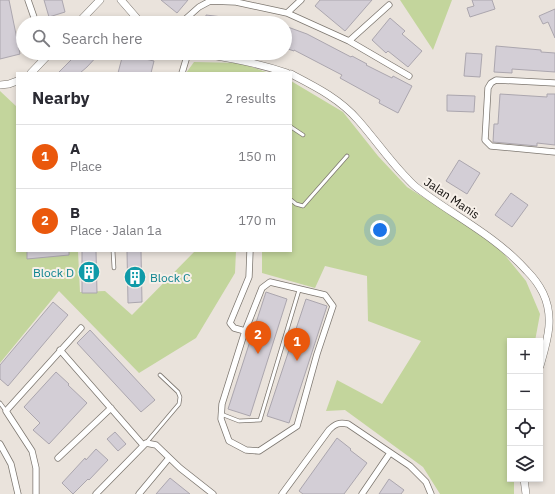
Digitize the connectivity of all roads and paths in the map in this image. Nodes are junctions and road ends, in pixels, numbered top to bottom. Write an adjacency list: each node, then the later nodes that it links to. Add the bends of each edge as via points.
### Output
1 (28, 0): 8 (street)
2 (100, 0): 9 (street)
3 (121, 0): 10 (street)
4 (211, 0): 7 (street, via 236,2); 11 (street)
5 (301, 0): 7 (street)
6 (389, 5): 12 (street)
7 (287, 13): 12 (street)
8 (34, 16)
9 (85, 16)
10 (135, 16)
11 (189, 16)
12 (349, 41): 20 (street)
13 (43, 60): 16 (street)
14 (186, 60): 17 (street)
15 (237, 60): 18 (street)
16 (32, 72)
17 (182, 72)
18 (283, 72)
19 (292, 75): 34 (street, Jalan Manis, via 342,104 415,186 481,231 520,263 543,292)
20 (409, 76)
21 (16, 81): 23 (street)
22 (555, 83): 26 (street, via 496,80 491,83 488,88 485,140 491,146)
23 (0, 85)
24 (292, 128): 25 (lane)
25 (303, 135)
26 (555, 152)
27 (347, 156): 28 (lane, via 303,206)
28 (292, 201)
29 (113, 252): 31 (lane)
30 (250, 252): 35 (street, via 249,277 230,323 234,328)
31 (114, 268)
32 (299, 290): 35 (street, via 270,282 266,284 262,288); 42 (lane, via 260,420 239,421); 42 (street, via 325,295 333,306 297,426 259,451 246,450 229,441)
33 (80, 328): 36 (street)
34 (552, 328): 37 (street, Jalan Manis)
35 (245, 331): 42 (street)
36 (60, 350): 40 (street); 41 (street)
37 (543, 356)
38 (160, 375): 44 (lane, via 178,392 179,404)
39 (0, 403): 41 (lane)
40 (111, 408): 44 (street); 46 (street)
41 (6, 411): 50 (street, via 32,451 36,468)
42 (221, 414)
43 (0, 444): 49 (street, via 11,464)
44 (144, 444): 47 (street, via 156,446); 51 (street)
45 (390, 453): 54 (street, via 348,424 333,426); 55 (street); 56 (street, via 410,466 426,482)
46 (58, 458)
47 (169, 458): 52 (street); 53 (street)
48 (524, 482): 57 (street)
49 (18, 494)
50 (36, 494)
51 (96, 494)
52 (139, 494)
53 (212, 494)
54 (282, 494)
55 (362, 494)
56 (431, 494)
57 (526, 494)

